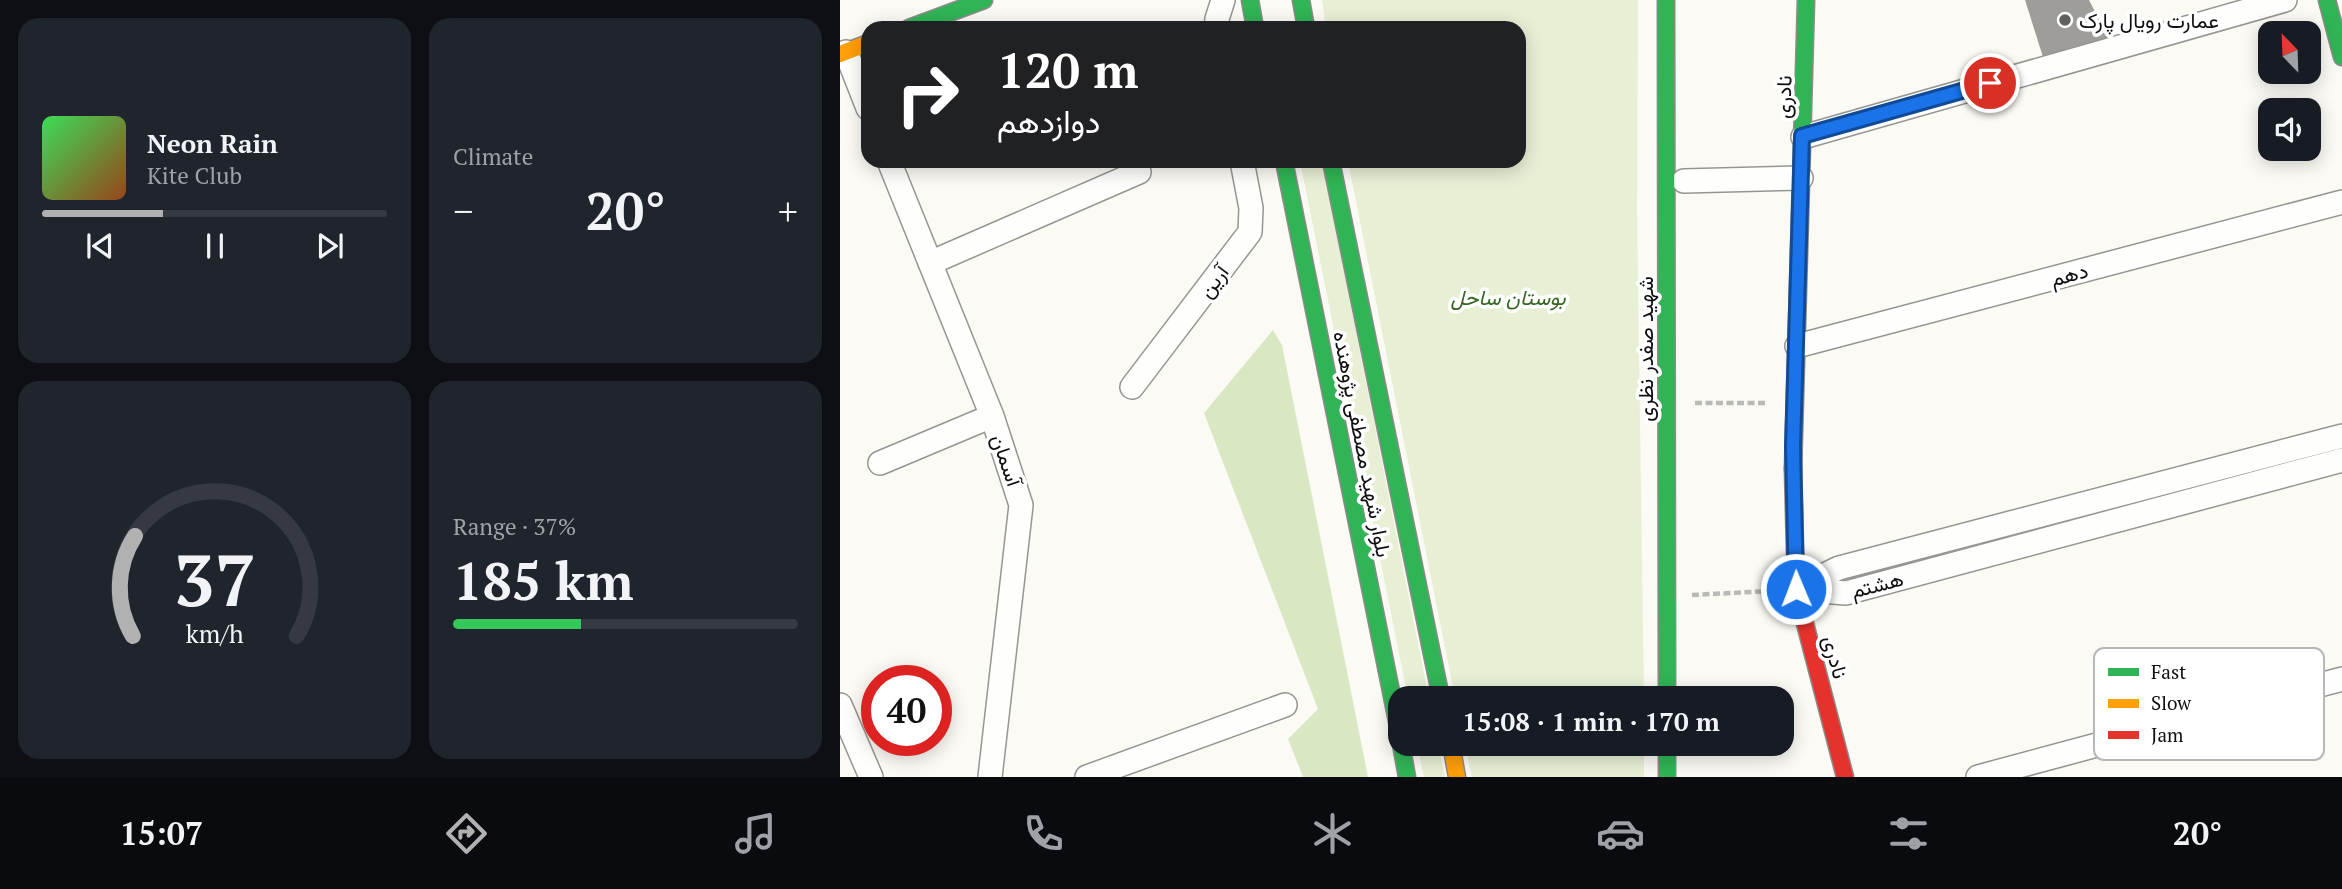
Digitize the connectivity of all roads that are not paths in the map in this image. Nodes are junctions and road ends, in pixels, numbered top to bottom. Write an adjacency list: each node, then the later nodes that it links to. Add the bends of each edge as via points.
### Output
1 (984, 0): 10 (street)
2 (1223, 0): 11 (street)
3 (1243, 0): 9 (street)
4 (1301, 0): 12 (street)
5 (1666, 0): 38 (street, شهید صفدر نظری)
6 (1806, 0): 17 (street, نادری)
7 (2286, 0): 17 (street)
8 (2328, 0): 15 (street)
9 (1253, 14)
10 (928, 21)
11 (1217, 21)
12 (1305, 21)
13 (861, 46): 14 (street)
14 (843, 53): 16 (street)
15 (2342, 57)
16 (861, 93)
17 (1802, 136): 23 (street, نادری)
18 (892, 168): 26 (street, آسمان)
19 (1243, 168): 28 (street, آرین, via 1250,232)
20 (1285, 168): 36 (street, بلوار شهید مصطفی پژوهنده)
21 (1332, 168): 37 (street, بلوار شهید مصطفی پژوهنده)
22 (1139, 172): 26 (street)
23 (1801, 178): 24 (street); 27 (street, نادری)
24 (1684, 181)
25 (2342, 202): 27 (street, دهم)
26 (930, 263): 29 (street, آسمان)
27 (1797, 346): 33 (street, نادری, via 1793,447)
28 (1132, 387)
29 (992, 416): 32 (street); 46 (street, آسمان, via 1018,491 1021,518)
30 (2342, 436): 33 (street, هشتم, via 1839,568)
31 (2342, 460): 33 (street, هشتم, via 1846,593)
32 (880, 463)
33 (1796, 589): 51 (street, نادری)
34 (2342, 679): 35 (street)
35 (2324, 684)
36 (1390, 686)
37 (1439, 686)
38 (1667, 686)
39 (840, 705): 45 (street)
40 (1285, 705): 47 (street)
41 (2094, 746): 52 (street)
42 (1404, 756): 48 (street)
43 (1453, 756): 49 (street)
44 (1667, 756): 50 (street)
45 (871, 777)
46 (990, 777)
47 (1087, 777)
48 (1408, 777)
49 (1457, 777)
50 (1667, 777)
51 (1845, 777)
52 (1978, 777)

